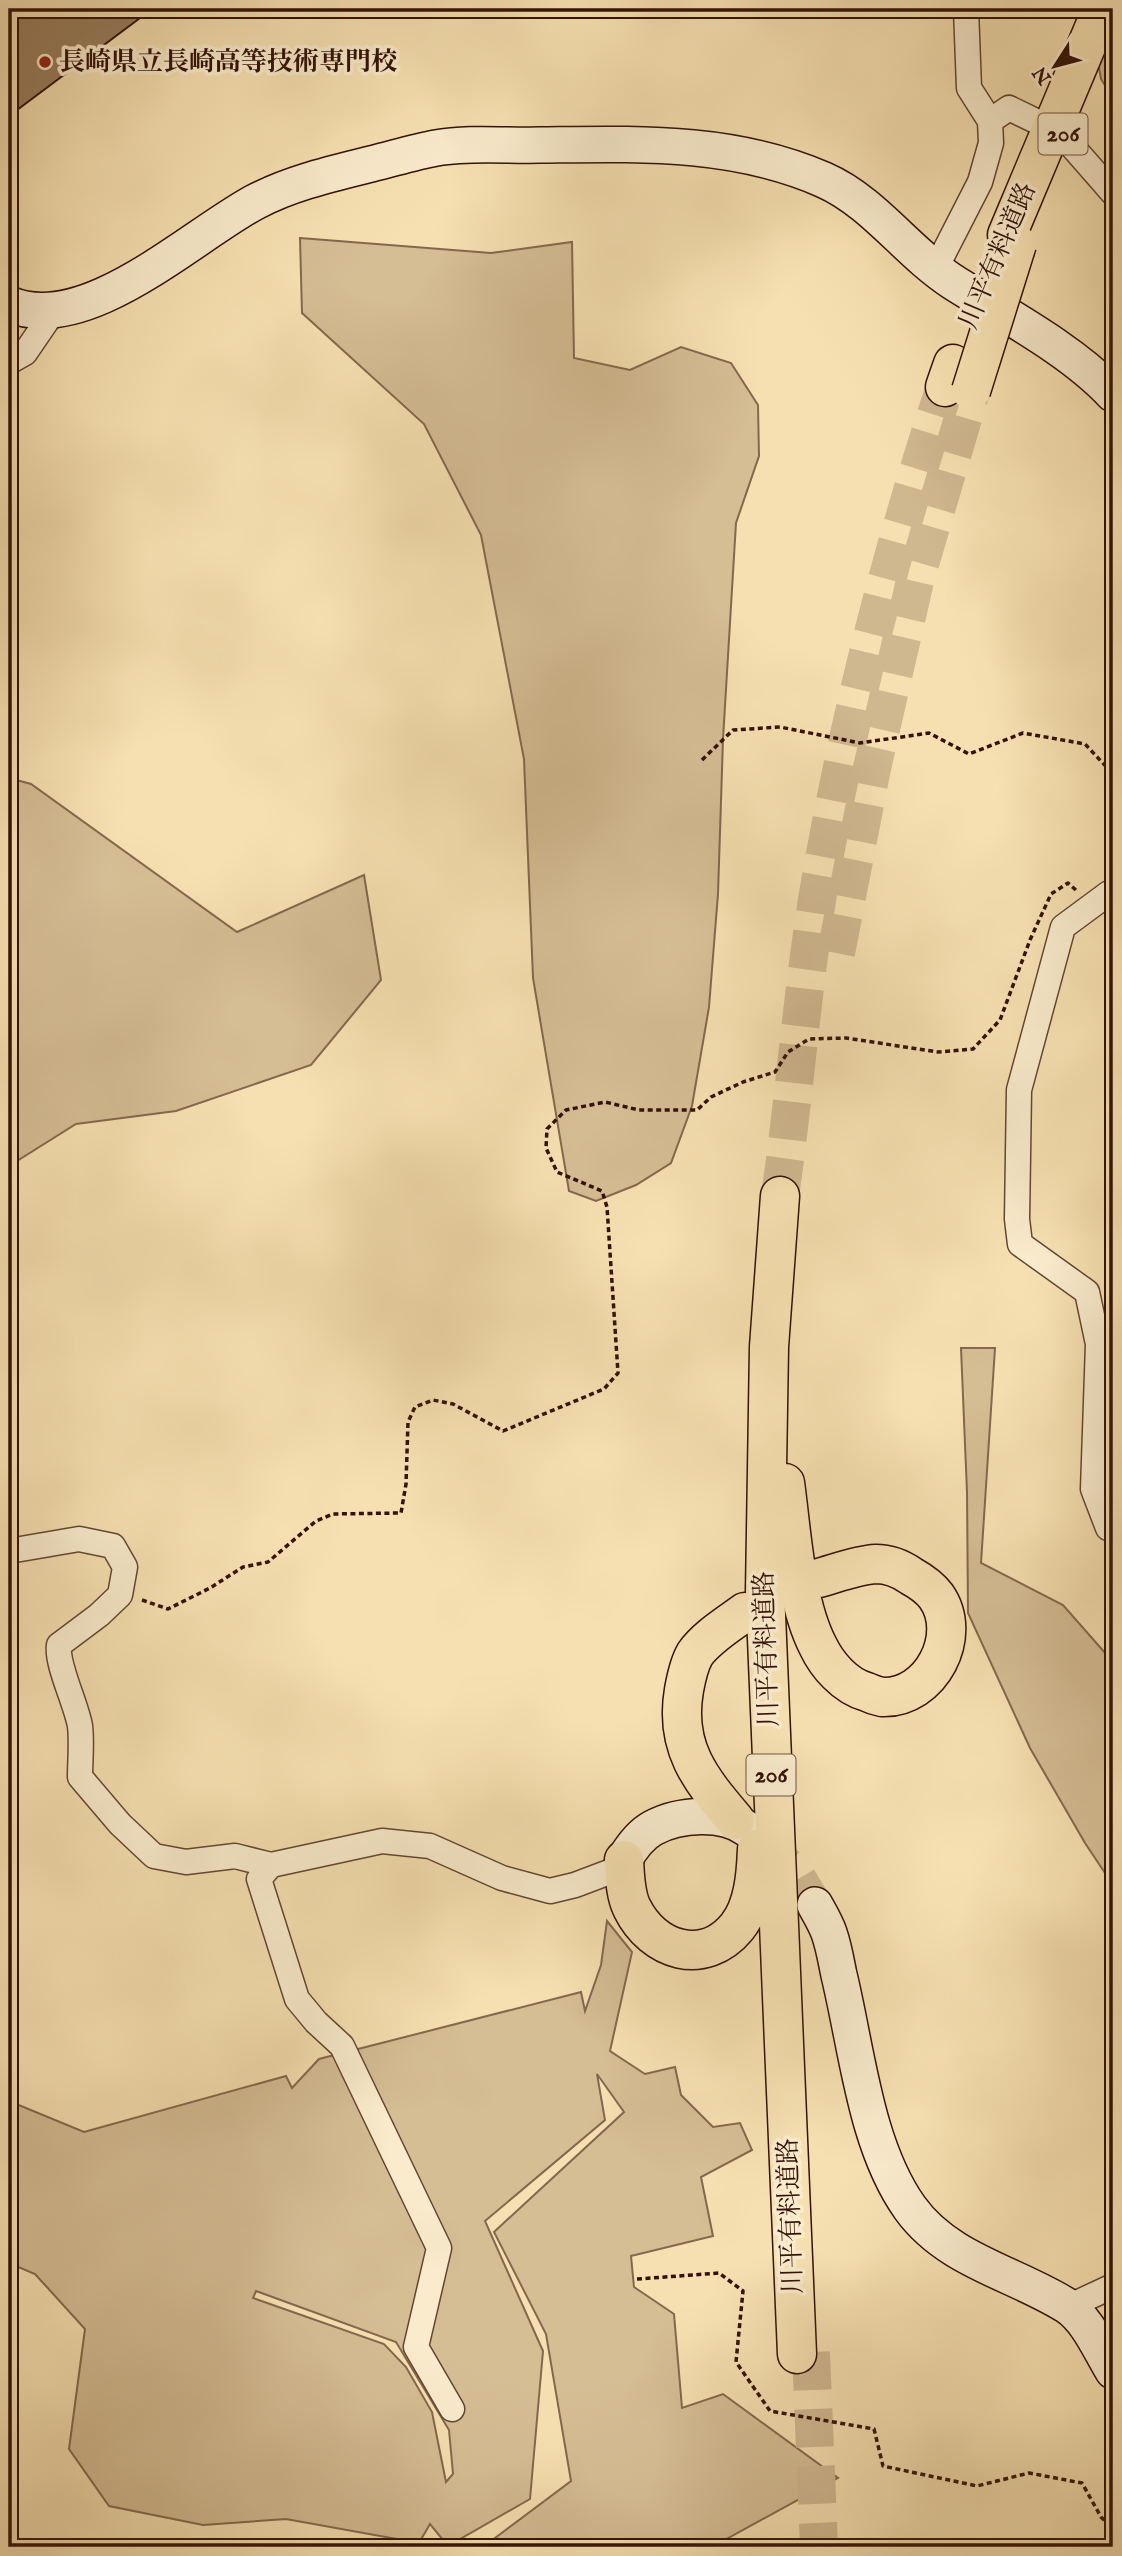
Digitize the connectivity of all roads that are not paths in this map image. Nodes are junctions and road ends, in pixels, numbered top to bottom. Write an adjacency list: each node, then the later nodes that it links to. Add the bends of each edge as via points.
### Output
1 (966, 9): 4 (street, via 969,88)
2 (1102, 9): 8 (highway, 川平有料道路 / 206)
3 (1113, 25): 8 (highway, 川平有料道路 / 206)
4 (990, 121): 5 (street, via 1009,108); 9 (street, via 992,143 980,183)
5 (1044, 125)
6 (1071, 145): 7 (street)
7 (1113, 193)
8 (1012, 240): 13 (highway, 川平有料道路 / 206)
9 (935, 270): 11 (street, via 861,203 827,181 779,162 656,144 439,147 311,179 267,197 118,288 86,304); 14 (street, via 1072,358)
10 (9, 304): 11 (street)
11 (53, 312): 12 (street, via 26,353)
12 (9, 362)
13 (956, 381)
14 (1113, 394)
15 (1103, 899): 17 (street, via 1063,927 1019,1090 1017,1219 1020,1244 1087,1292 1098,1344 1093,1489 1108,1528)
16 (782, 1461): 19 (highway, via 798,1576 818,1645 834,1671 858,1690 882,1697 905,1693 926,1680 947,1636 936,1596 900,1569 877,1564); 20 (highway, 川平有料道路 / 206, via 790,1197 769,1348); 20 (highway, 川平有料道路 / 206, via 781,1691 804,2353)
17 (1113, 1530)
18 (9, 1551): 23 (street, via 79,1539 113,1546 125,1567 120,1592 99,1615 59,1645 57,1655 80,1728 80,1777 154,1856 186,1862 235,1856)
19 (819, 1578)
20 (755, 1602): 21 (highway, via 695,1654 681,1707 688,1754 704,1783); 22 (highway, via 757,1866 750,1901 738,1926 720,1942 700,1950 678,1949 657,1941 631,1906)
21 (741, 1825): 22 (street, via 692,1817 669,1822 651,1829)
22 (624, 1860): 23 (street, via 612,1871 550,1891 502,1878 430,1846 382,1841)
23 (271, 1865): 28 (street, via 259,1879 297,1999 342,2046 439,2248 416,2347)
24 (815, 1905): 26 (street, via 829,1933 878,2140 911,2209 960,2254)
25 (1113, 2286): 26 (street)
26 (1068, 2307): 27 (street, via 1083,2322)
27 (1113, 2371)
28 (452, 2409)

